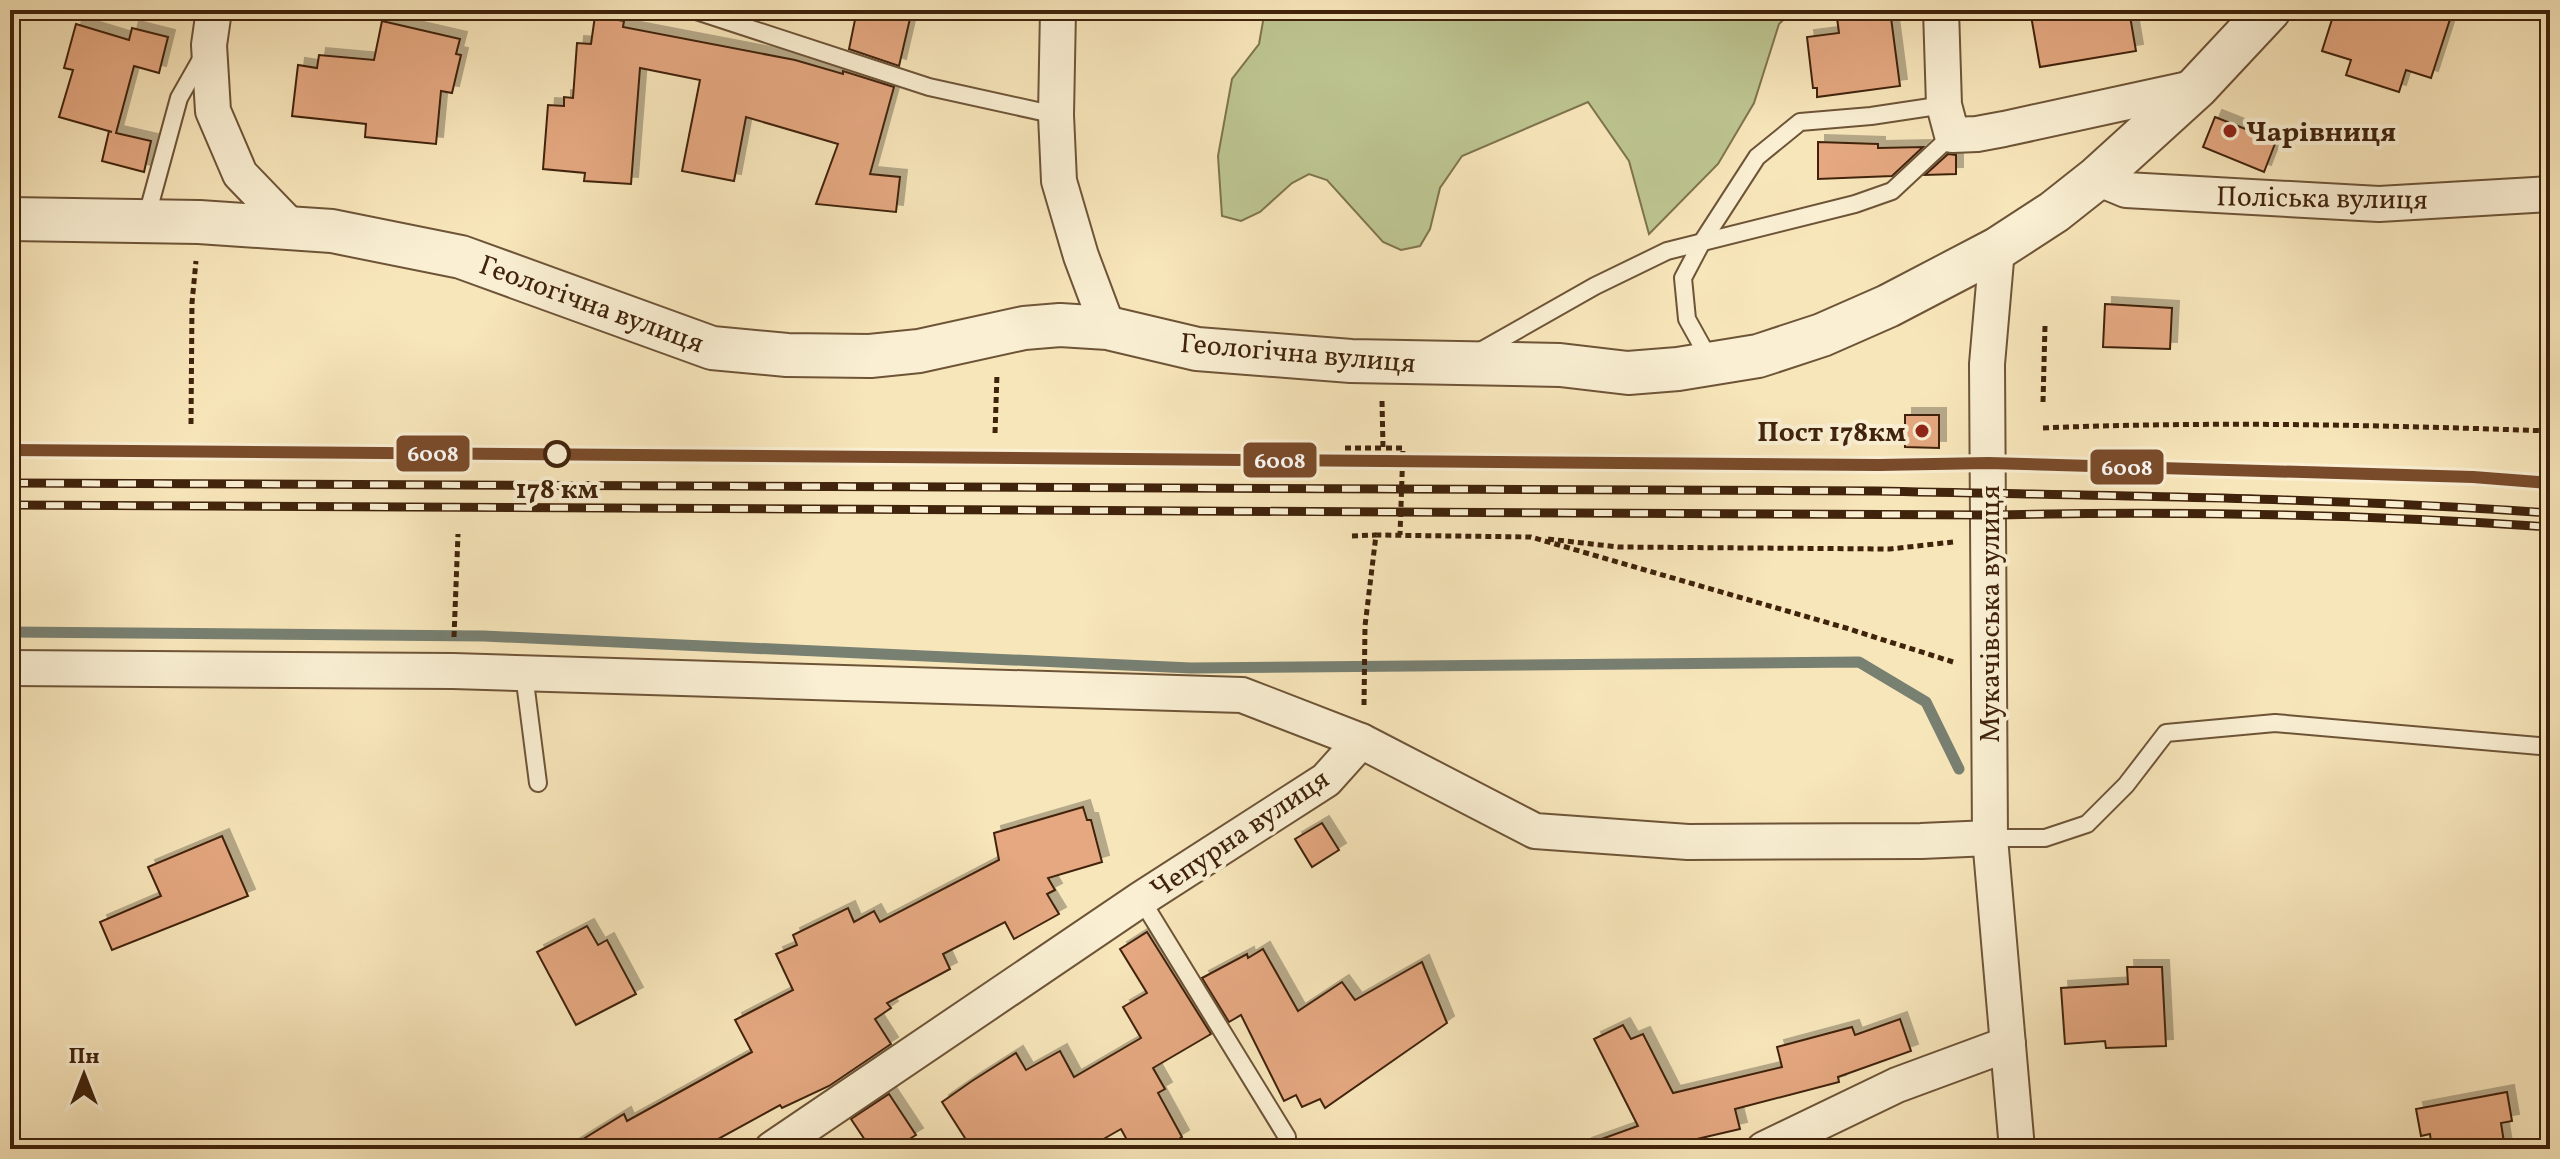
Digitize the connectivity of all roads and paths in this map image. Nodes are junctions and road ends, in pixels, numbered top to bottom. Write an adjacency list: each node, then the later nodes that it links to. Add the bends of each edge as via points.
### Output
1 (214, 10): 6 (street)
2 (693, 10): 8 (lane, via 929,87)
3 (1058, 10): 8 (street)
4 (1941, 10): 9 (street)
5 (2269, 10): 7 (street)
6 (209, 45): 13 (lane, via 179,98); 14 (street, via 213,111 240,174)
7 (2197, 87): 9 (street, via 1977,134); 10 (street)
8 (1056, 115): 19 (street, via 1059,181)
9 (1948, 120): 15 (lane, via 1892,191); 15 (lane, via 1871,116 1800,122 1757,157)
10 (2097, 178): 11 (street, Поліська вулиця, via 2126,190 2379,204); 16 (street)
11 (2550, 194)
12 (10, 219): 13 (street, Геологічна вулиця)
13 (146, 221): 14 (street, Геологічна вулиця)
14 (292, 228): 19 (street, Геологічна вулиця, via 461,257 712,348 870,356 1024,328)
15 (1702, 242): 20 (lane, via 1667,251 1595,286); 21 (lane, via 1683,278 1687,319)
16 (1997, 249): 21 (street, Геологічна вулиця, via 1822,335); 37 (street, Мукачівська вулиця, via 1987,364)
17 (192, 303): 25 (path)
18 (2045, 326): 24 (path)
19 (1108, 328): 20 (street, Геологічна вулиця, via 1197,349)
20 (1458, 364): 21 (street, Геологічна вулиця, via 1560,365 1628,373)
21 (1712, 365)
22 (997, 372): 28 (path)
23 (1382, 397): 30 (path)
24 (2043, 402)
25 (191, 424)
26 (2043, 428): 27 (path, via 2335,423)
27 (2550, 431)
28 (995, 433)
29 (1345, 448): 30 (path)
30 (1383, 448): 34 (path, via 1403,448)
31 (15, 529): 39 (path)
32 (458, 534): 38 (path)
33 (1376, 535): 34 (path); 35 (path); 42 (path, via 1365,626)
34 (1400, 535): 36 (path)
35 (1352, 536)
36 (1531, 537): 37 (path, via 1618,547 1890,549); 43 (path, via 1952,660)
37 (1989, 538): 43 (street, Мукачівська вулиця)
38 (455, 611)
39 (16, 634)
40 (11, 669): 41 (street)
41 (524, 674): 44 (street, via 1242,695); 46 (lane)
42 (1366, 682)
43 (1991, 710): 47 (street, Мукачівська вулиця)
44 (1361, 741): 47 (street, via 1535,831 1688,842); 48 (street, Чепурна вулиця, via 1326,780)
45 (2550, 747): 47 (lane, via 2275,723 2166,733 2087,824 2045,838)
46 (538, 783)
47 (1990, 838): 49 (street, Мукачівська вулиця)
48 (1141, 899): 50 (lane); 51 (street, Чепурна вулиця)
49 (2008, 1044): 52 (street, via 1897,1085); 53 (street, Мукачівська вулиця)
50 (1287, 1137)
51 (772, 1149)
52 (1764, 1149)
53 (2017, 1149)

